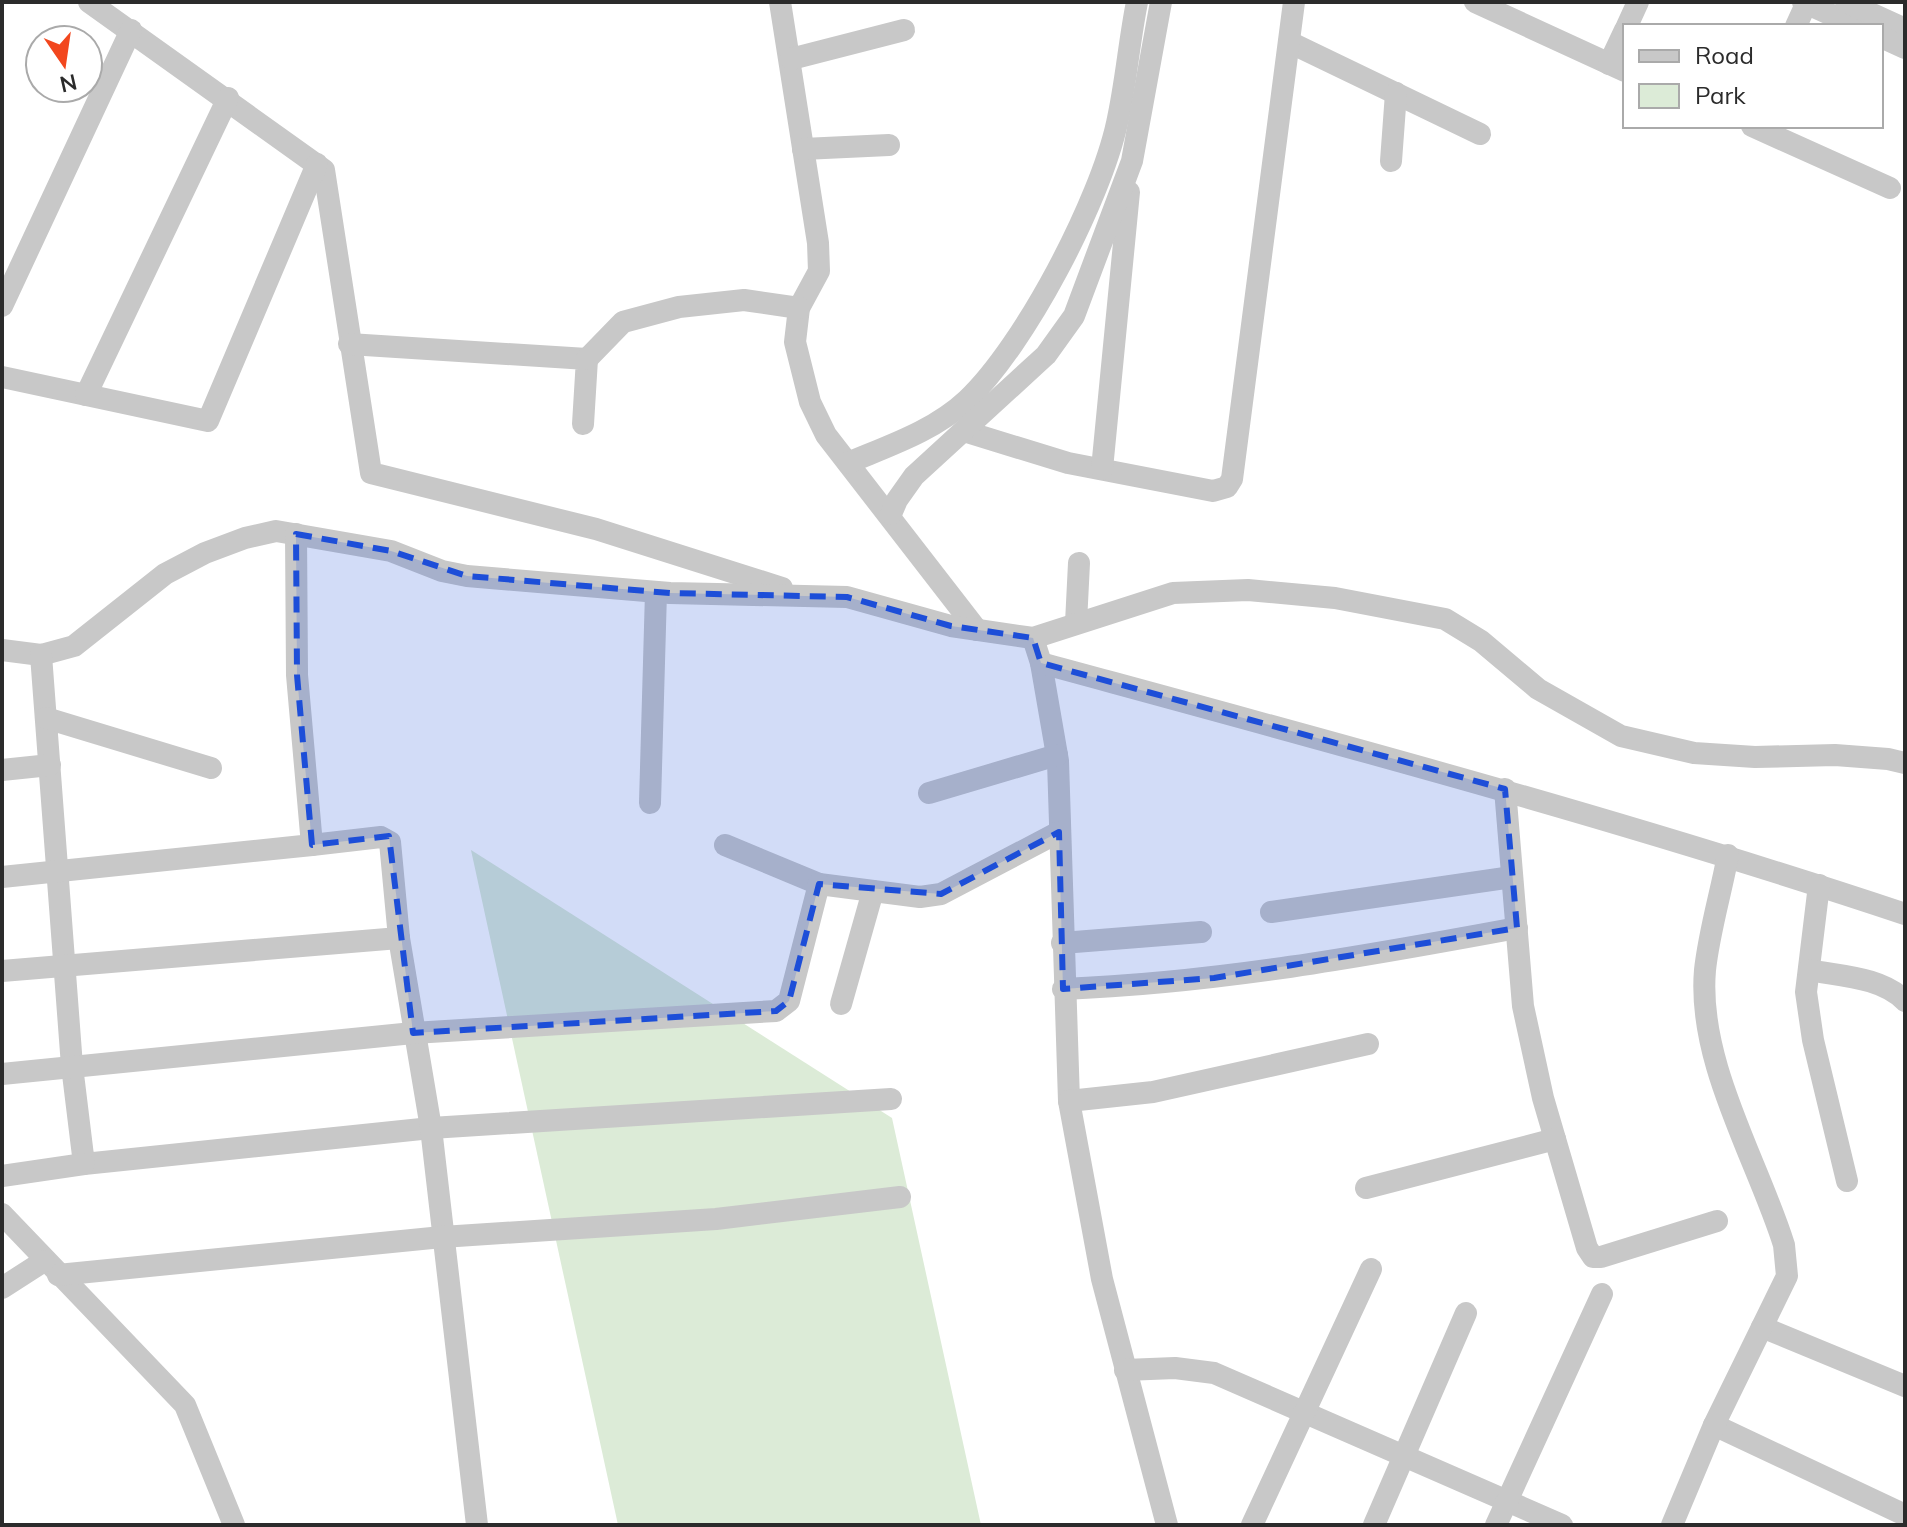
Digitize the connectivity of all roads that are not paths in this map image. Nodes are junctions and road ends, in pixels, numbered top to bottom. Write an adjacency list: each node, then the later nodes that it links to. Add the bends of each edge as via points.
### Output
1 (89, 2): 14 (street)
2 (780, 2): 20 (street)
3 (1137, 2): 40 (street, via 1117,125 1063,259 1004,358 966,401 928,428)
4 (1161, 2): 28 (street)
5 (1294, 2): 18 (street)
6 (1475, 2): 21 (street)
7 (1638, 2): 10 (street)
8 (1805, 2): 11 (street); 12 (street)
9 (1846, 2): 13 (street)
10 (1628, 24)
11 (1797, 24)
12 (1852, 24)
13 (1905, 29)
14 (131, 30): 23 (street); 32 (street)
15 (904, 30): 20 (street)
16 (1883, 38): 19 (street)
17 (1623, 41): 21 (street)
18 (1289, 42): 22 (street); 41 (street, via 1232,479 1227,487 1213,491)
19 (1905, 48)
20 (791, 59): 27 (street)
21 (1617, 67)
22 (1396, 93): 25 (street); 29 (street)
23 (228, 98): 30 (street); 37 (street)
24 (1757, 128): 31 (street)
25 (1480, 134)
26 (889, 145): 27 (street)
27 (803, 149): 33 (street, via 819,271)
28 (1132, 161): 39 (street, via 1074,316 1046,355); 41 (street)
29 (1391, 161)
30 (317, 164): 34 (street, via 324,170 331,198); 37 (street, via 208,421)
31 (1890, 188)
32 (2, 306)
33 (799, 308): 35 (street, via 744,300 679,307 623,322); 40 (street, via 799,370 826,435)
34 (349, 344): 35 (street); 46 (street, via 371,473 596,529)
35 (587, 359): 38 (street)
36 (2, 377): 37 (street)
37 (86, 395)
38 (583, 424)
39 (967, 432): 41 (street); 42 (street, via 914,476)
40 (848, 463): 42 (street)
41 (1102, 469)
42 (891, 514): 48 (street)
43 (296, 534): 45 (street, via 391,551 467,576); 51 (street, via 276,531 205,553 165,574 74,646); 63 (street, via 297,675)
44 (1079, 563): 47 (street)
45 (656, 592): 46 (street); 61 (street)
46 (807, 596): 48 (street, via 847,597)
47 (1076, 623): 49 (street); 55 (street, via 1173,593 1248,590 1335,598 1445,619 1481,641 1538,689 1621,736 1694,753 1835,755)
48 (977, 630): 49 (street)
49 (1033, 638): 52 (street)
50 (2, 650): 51 (street)
51 (41, 655): 53 (street)
52 (1041, 663): 54 (street); 59 (street)
53 (46, 718): 56 (street); 57 (street)
54 (1057, 755): 60 (street); 62 (street)
55 (1905, 763)
56 (50, 765): 58 (street); 66 (street)
57 (211, 768)
58 (2, 770)
59 (1505, 789): 65 (street); 68 (street)
60 (929, 793)
61 (650, 803)
62 (1059, 832): 71 (street, via 941,894); 77 (street)
63 (312, 845): 66 (street); 76 (street, via 381,837 390,842)
64 (725, 845): 69 (street)
65 (1728, 855): 70 (street); 105 (street, via 1705,968 1705,1008 1712,1050 1784,1245 1787,1276)
66 (59, 868): 67 (street); 78 (street)
67 (2, 877)
68 (1512, 877): 72 (street); 74 (street)
69 (819, 884): 71 (street); 84 (street, via 789,1001 776,1011)
70 (1819, 885): 73 (street); 79 (street)
71 (873, 891): 83 (street)
72 (1271, 912)
73 (1905, 914)
74 (1517, 928): 81 (street, via 1214,978); 91 (street, via 1523,1006)
75 (1201, 932): 77 (street)
76 (399, 938): 78 (street); 84 (street)
77 (1062, 943): 81 (street)
78 (66, 963): 80 (street); 86 (street)
79 (1809, 970): 82 (street, via 1865,980); 94 (street, via 1806,992 1813,1040)
80 (2, 971)
81 (1063, 989): 89 (street)
82 (1905, 1001)
83 (841, 1004)
84 (413, 1033): 86 (street); 90 (street)
85 (1368, 1044): 89 (street, via 1153,1092)
86 (72, 1066): 87 (street); 92 (street)
87 (2, 1074)
88 (891, 1099): 90 (street)
89 (1069, 1101): 106 (street)
90 (431, 1128): 92 (street); 99 (street)
91 (1555, 1139): 95 (street); 98 (street, via 1593,1257)
92 (84, 1164): 93 (street)
93 (2, 1176)
94 (1847, 1181)
95 (1366, 1188)
96 (900, 1197): 99 (street, via 716,1219)
97 (2, 1214): 100 (street)
98 (1717, 1221)
99 (442, 1237): 100 (street); 114 (street)
100 (51, 1268): 102 (street); 113 (street, via 185,1405)
101 (1371, 1269): 108 (street)
102 (2, 1288)
103 (1602, 1294): 111 (street)
104 (1466, 1313): 110 (street)
105 (1762, 1327): 107 (street); 109 (street)
106 (1125, 1370): 108 (street, via 1214,1373); 115 (street)
107 (1905, 1386)
108 (1305, 1413): 110 (street); 116 (street)
109 (1714, 1425): 112 (street); 120 (street)
110 (1405, 1456): 111 (street); 117 (street)
111 (1507, 1501): 118 (street); 119 (street)
112 (1905, 1515)
113 (234, 1525)
114 (477, 1525)
115 (1167, 1525)
116 (1252, 1525)
117 (1374, 1525)
118 (1496, 1525)
119 (1562, 1525)
120 (1672, 1525)

